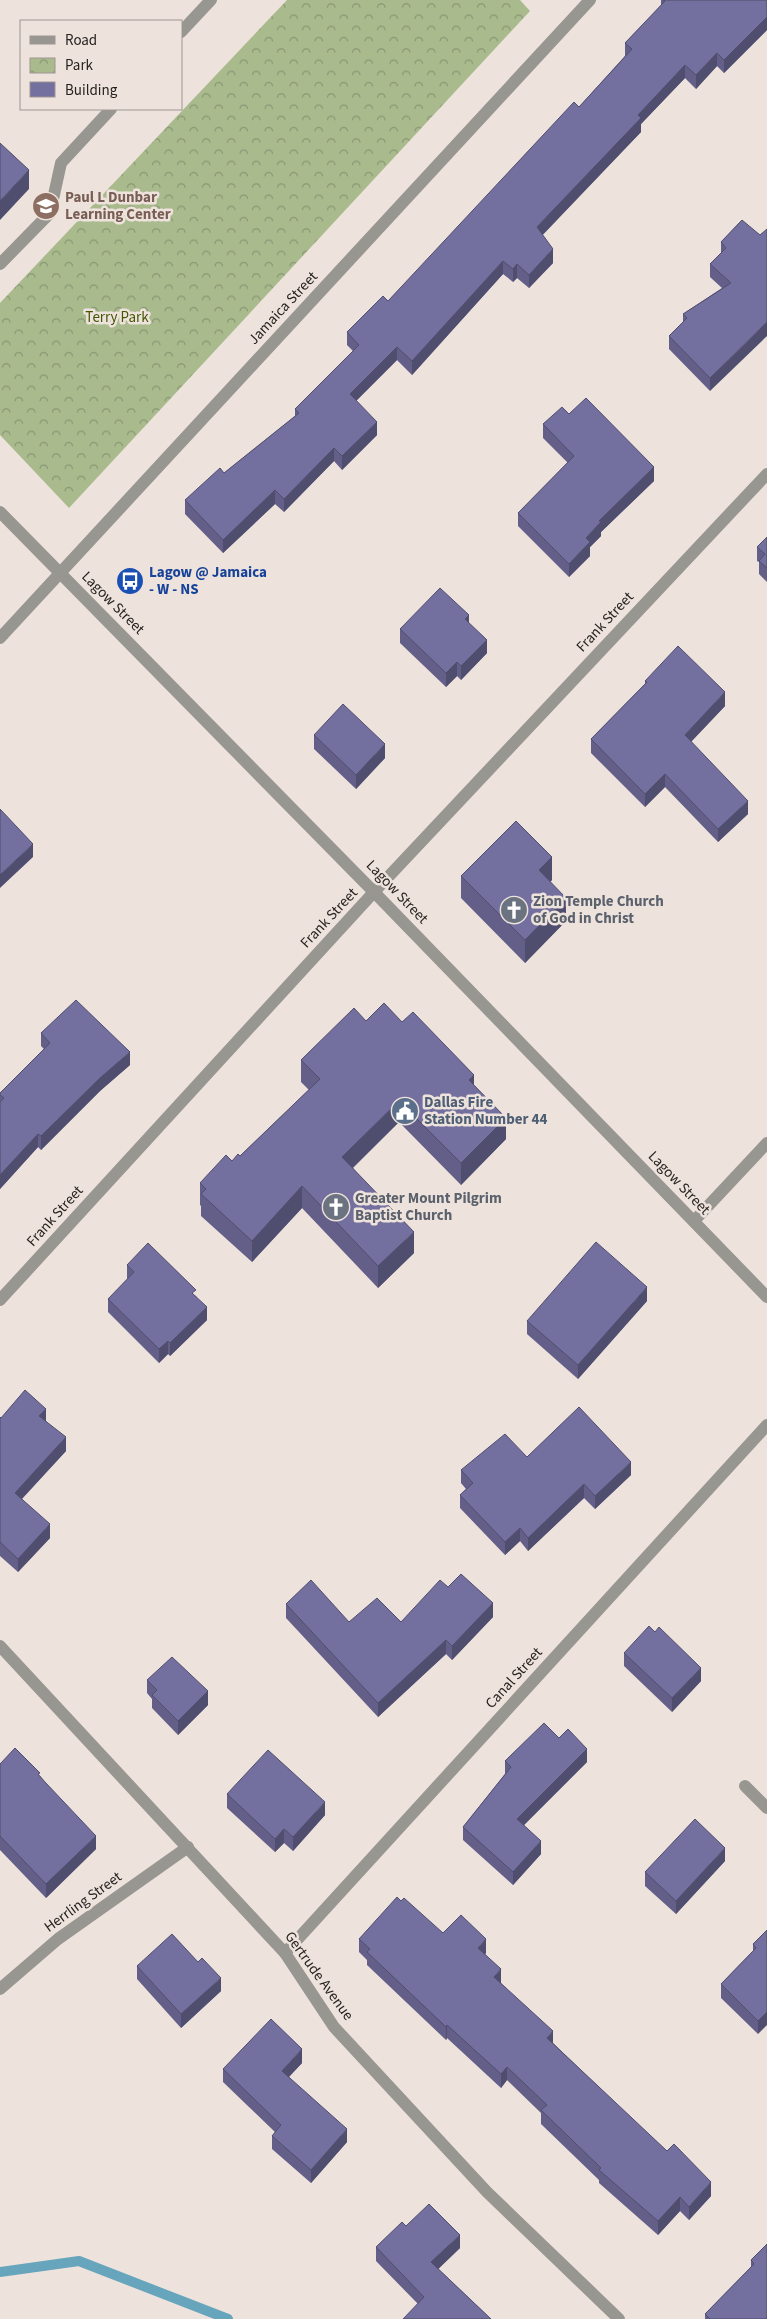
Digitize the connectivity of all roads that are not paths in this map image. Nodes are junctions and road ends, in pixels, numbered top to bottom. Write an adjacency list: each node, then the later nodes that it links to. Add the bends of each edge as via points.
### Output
1 (210, 0): 3 (street)
2 (586, 2): 8 (street, Jamaica Street)
3 (182, 31)
4 (110, 110): 5 (street, via 61,163 50,214)
5 (0, 264)
6 (767, 474): 10 (street, Frank Street)
7 (0, 512): 8 (street, Lagow Street)
8 (60, 573): 9 (street, Jamaica Street); 10 (street, Lagow Street)
9 (0, 638)
10 (374, 892): 12 (street, Lagow Street); 14 (street, Frank Street)
11 (767, 1143): 12 (street)
12 (694, 1221): 13 (street, Lagow Street)
13 (767, 1297)
14 (0, 1300)
15 (767, 1425): 20 (street, Canal Street)
16 (0, 1646): 19 (street, Gertrude Avenue)
17 (745, 1786): 18 (street)
18 (767, 1808)
19 (188, 1847): 20 (street, Gertrude Avenue); 21 (street, Herrling Street, via 58,1939)
20 (284, 1953): 22 (street, Gertrude Avenue, via 334,2027 487,2192)
21 (0, 1988)
22 (619, 2319)

